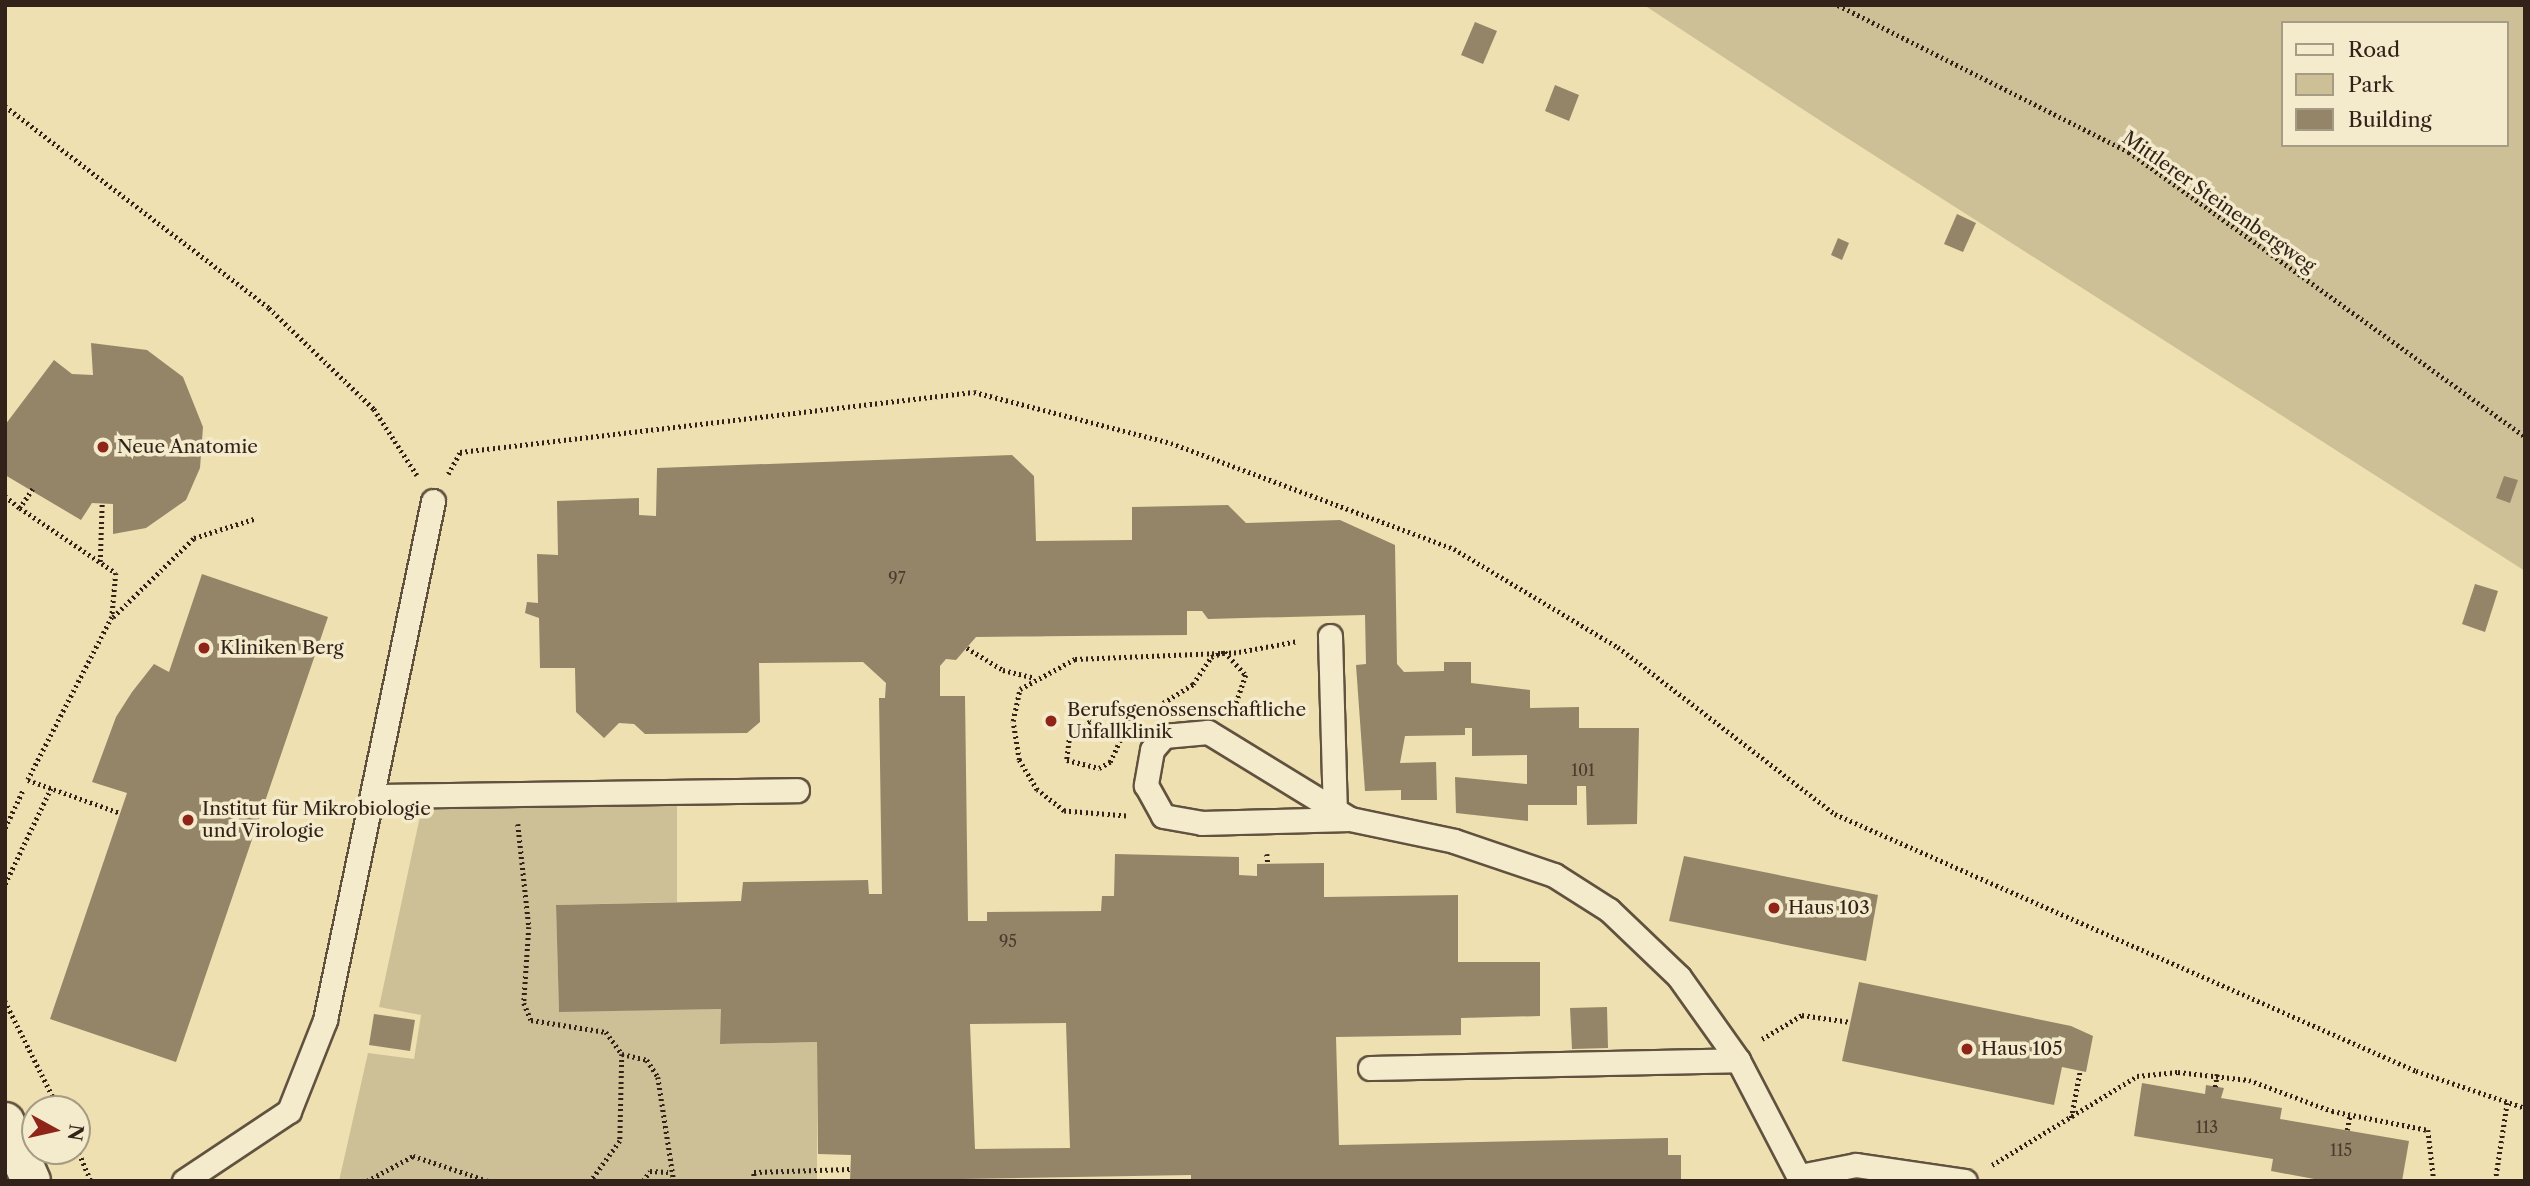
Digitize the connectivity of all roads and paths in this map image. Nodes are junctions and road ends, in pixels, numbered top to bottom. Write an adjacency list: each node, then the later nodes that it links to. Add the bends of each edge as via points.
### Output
1 (1838, 5): 3 (path, Mittlerer Steinenbergweg, via 2129,152)
2 (5, 106): 6 (path, via 269,308 374,409)
3 (2525, 437)
4 (33, 489): 8 (path)
5 (5, 496): 8 (path)
6 (433, 500): 19 (lane); 34 (path, via 460,452 974,392 1171,443 1454,549 1618,647 1835,814 2416,1071)
7 (102, 503): 10 (path)
8 (20, 508): 10 (path)
9 (254, 519): 11 (path, via 194,538)
10 (100, 562): 11 (path, via 116,573)
11 (112, 617): 15 (path, via 28,780)
12 (1330, 635): 14 (path, via 1239,652 1075,659); 22 (lane)
13 (967, 648): 14 (path, via 1003,670)
14 (1034, 678): 20 (path, via 1020,689 1013,722 1019,760 1037,790 1064,811 1097,818)
15 (51, 788): 21 (path); 24 (path)
16 (23, 790): 23 (path)
17 (509, 790): 18 (lane); 19 (lane); 27 (path, via 525,874 524,1003 531,1020 606,1032)
18 (797, 790)
19 (372, 796): 46 (lane, via 325,1020 289,1111)
20 (1157, 807): 22 (lane, via 1181,822); 22 (lane, via 1146,785 1152,750 1164,736 1188,730 1208,732)
21 (120, 813)
22 (1343, 815): 28 (lane, via 1454,841 1554,875 1609,910 1679,977)
23 (5, 828)
24 (5, 884)
25 (5, 1001): 33 (path)
26 (1850, 1022): 28 (path, via 1802,1015)
27 (622, 1054): 41 (path, via 647,1060 658,1077); 49 (path, via 620,1141)
28 (1738, 1060): 29 (lane); 44 (lane)
29 (1370, 1069)
30 (2080, 1071): 37 (path)
31 (2217, 1074): 32 (path); 36 (path, via 2297,1094); 37 (path, via 2137,1076)
32 (2215, 1087)
33 (53, 1095)
34 (2507, 1103): 35 (path); 54 (path)
35 (2525, 1108)
36 (2350, 1115): 39 (path); 53 (path, via 2428,1130)
37 (2071, 1118): 43 (path)
38 (5, 1122): 45 (street)
39 (2347, 1130)
40 (850, 1169): 52 (path, via 754,1172)
41 (668, 1172): 50 (path, via 650,1171); 51 (path)
42 (1877, 1173): 43 (lane, via 1915,1170); 44 (lane)
43 (1975, 1175)
44 (1800, 1178)
45 (31, 1181)
46 (184, 1181)
47 (367, 1181): 48 (path, via 413,1156)
48 (488, 1181)
49 (591, 1181)
50 (643, 1181)
51 (674, 1181)
52 (753, 1181)
53 (2434, 1181)
54 (2495, 1181)

